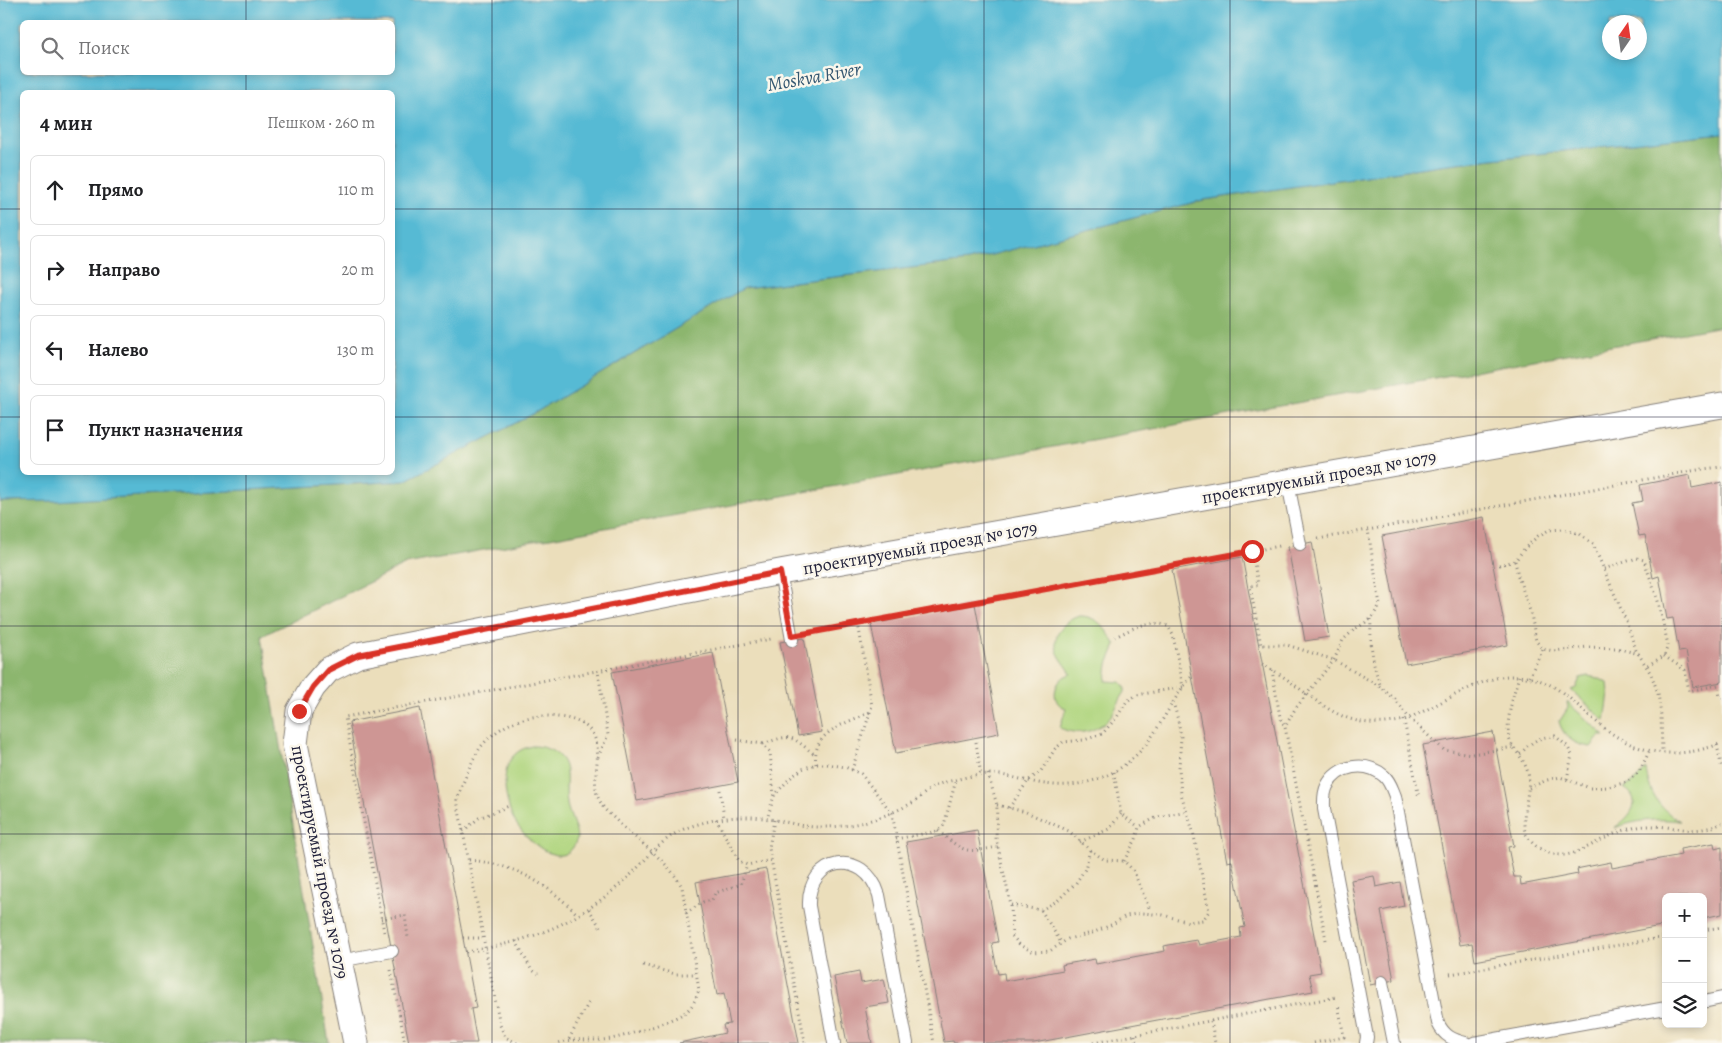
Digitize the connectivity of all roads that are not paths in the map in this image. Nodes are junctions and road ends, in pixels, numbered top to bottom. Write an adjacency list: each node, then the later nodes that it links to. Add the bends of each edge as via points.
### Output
1 (1722, 405): 2 (street, проектируемый проезд № 1079)
2 (1288, 483): 3 (lane); 4 (street, проектируемый проезд № 1079)
3 (1300, 544)
4 (780, 572): 5 (lane); 7 (street, проектируемый проезд № 1079, via 358,655 328,670 299,711 295,744)
5 (792, 638)
6 (390, 952): 7 (lane)
7 (340, 961): 12 (street, проектируемый проезд № 1079)
8 (1382, 982): 16 (lane)
9 (1722, 998): 10 (lane)
10 (1707, 1001)
11 (1662, 1009): 18 (lane)
12 (356, 1043)
13 (834, 1043): 14 (lane, via 808,895 817,875 826,868 848,864 869,874 880,895)
14 (907, 1043)
15 (1366, 1043): 17 (lane, via 1323,798 1333,777 1342,770 1364,766 1384,776 1395,796 1438,1023 1449,1037)
16 (1394, 1043)
17 (1466, 1043)
18 (1474, 1043)

